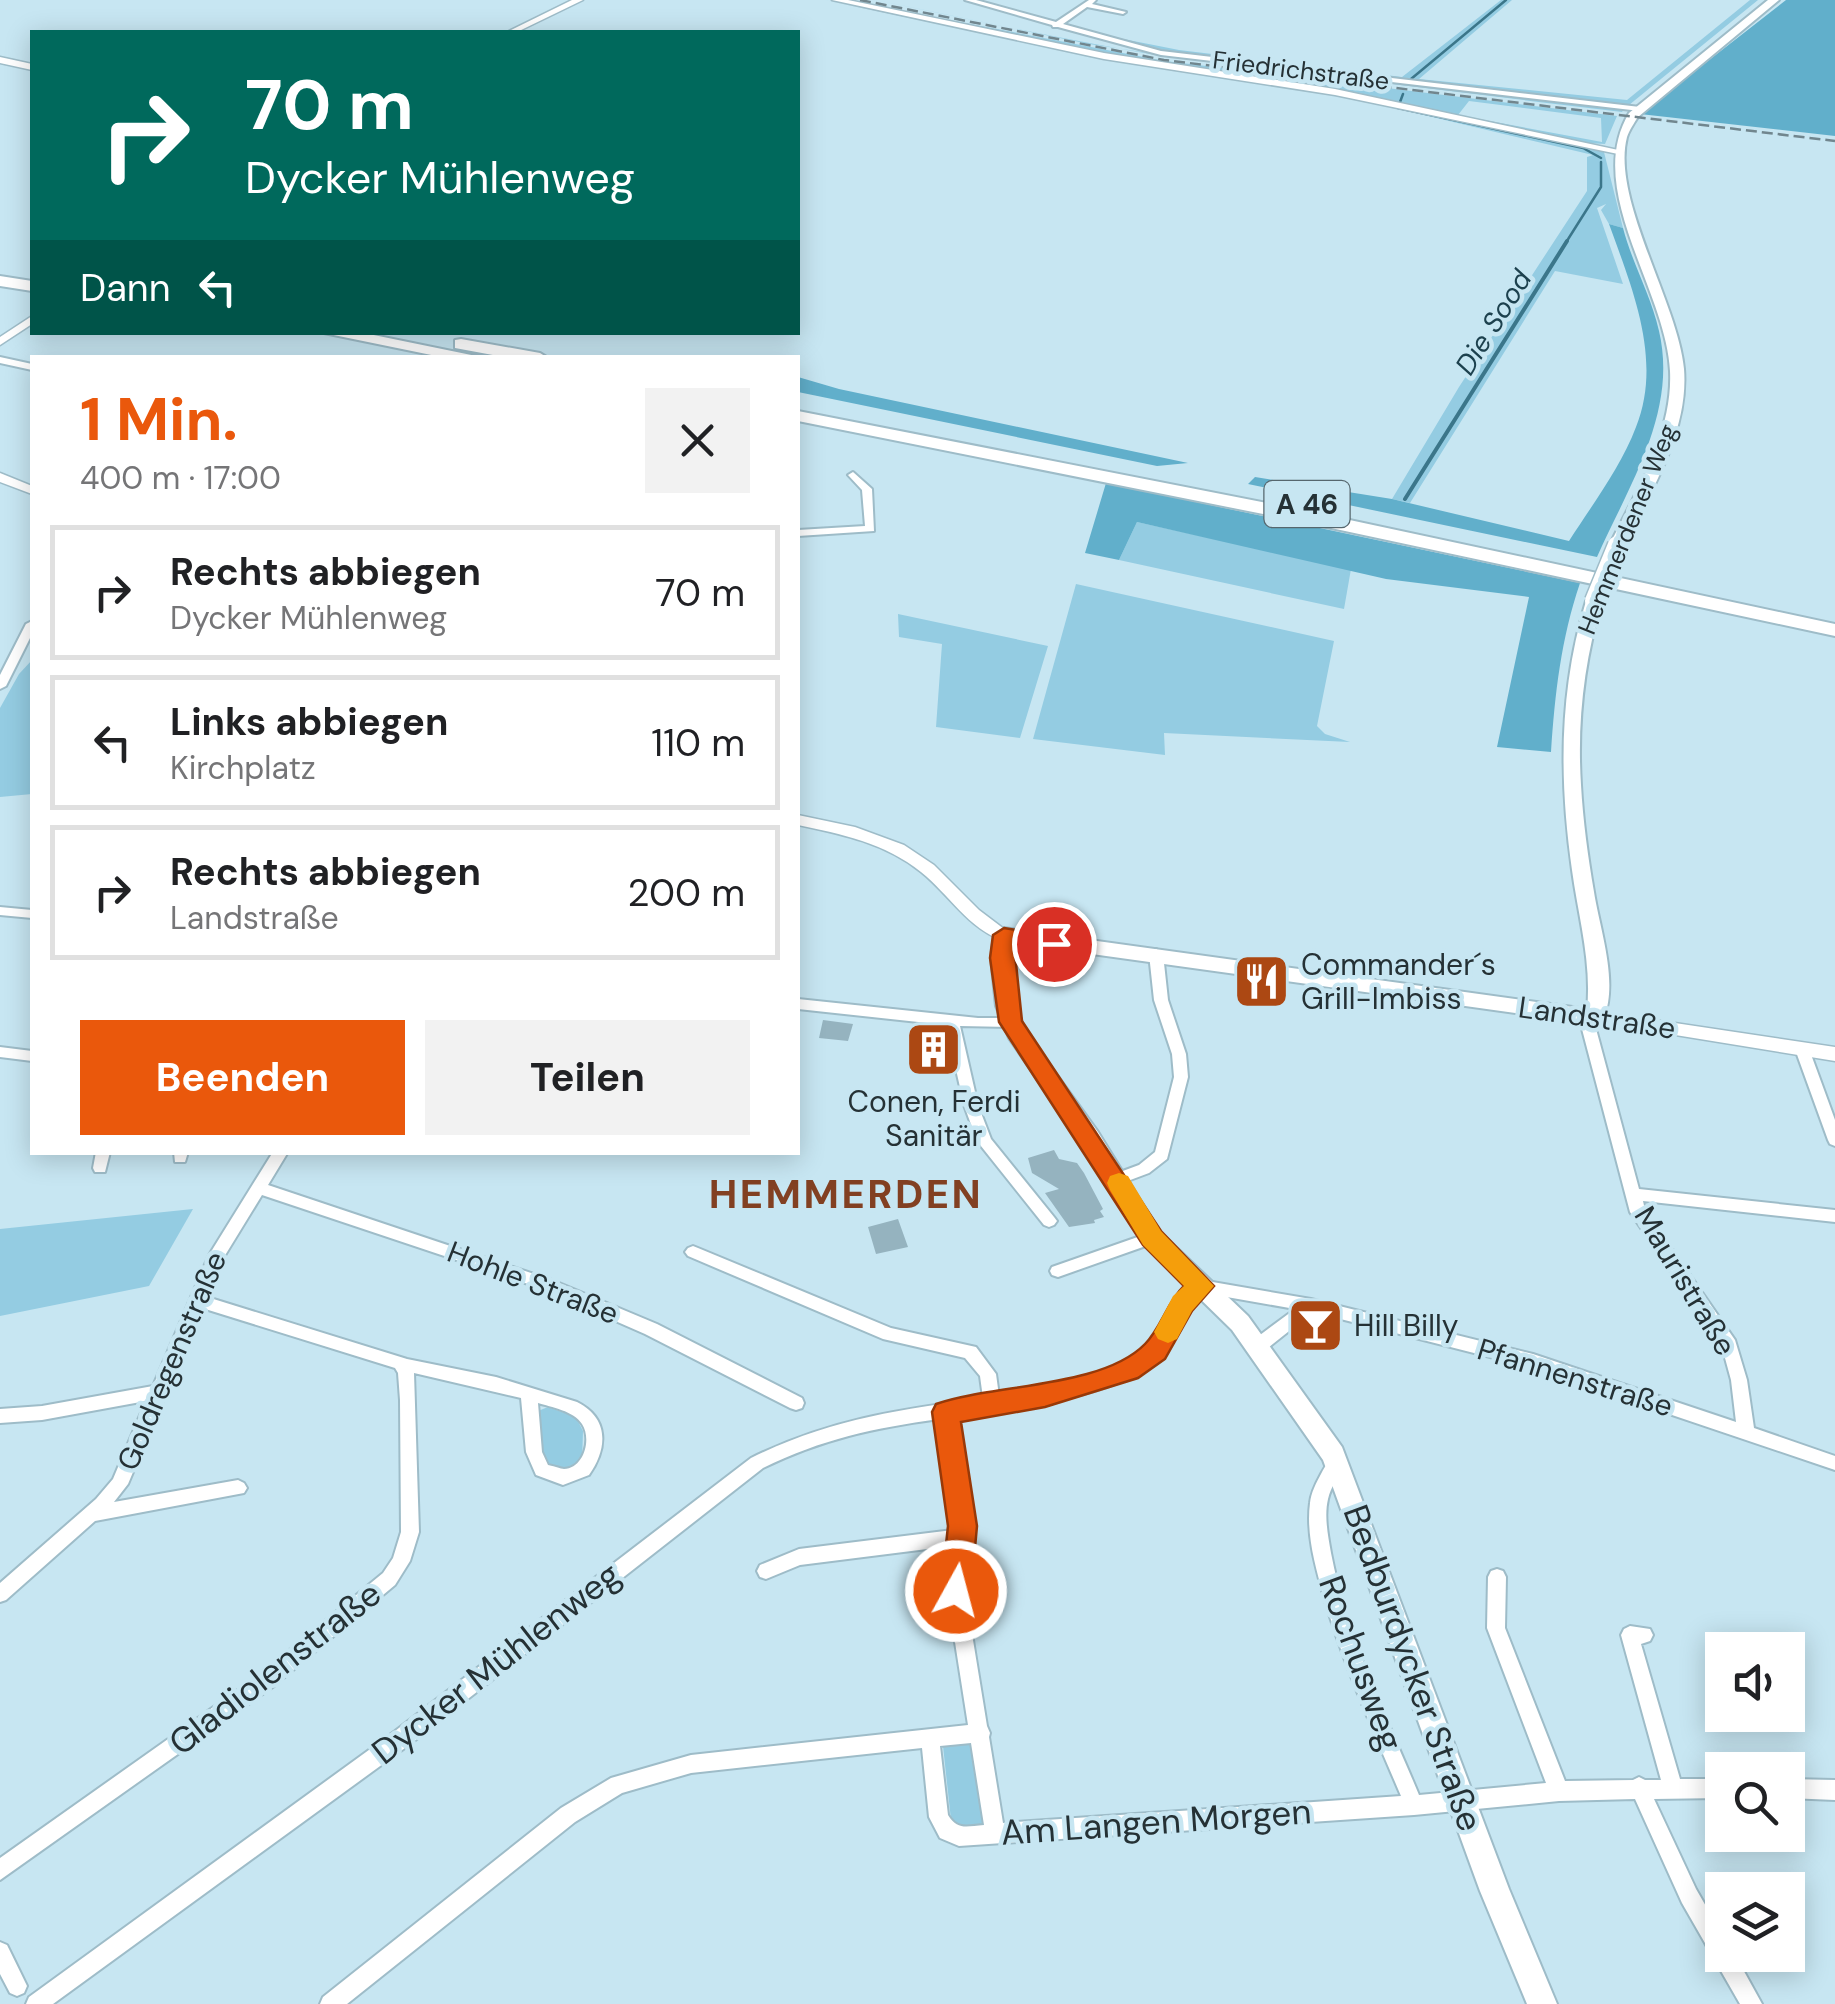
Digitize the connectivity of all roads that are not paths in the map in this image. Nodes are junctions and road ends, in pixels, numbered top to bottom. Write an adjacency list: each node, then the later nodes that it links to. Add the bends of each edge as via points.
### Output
1 (578, 0): 9 (street)
2 (836, 0): 13 (street)
3 (968, 0): 8 (street, Friedrichstraße)
4 (1108, 0): 6 (street)
5 (1774, 0): 12 (main road)
6 (1093, 4): 7 (street); 8 (street)
7 (1123, 12)
8 (1055, 26): 12 (street, Friedrichstraße, via 1192,57)
9 (515, 30)
10 (0, 60): 11 (street)
11 (30, 67)
12 (1640, 109): 13 (main road, via 1622,127)
13 (1618, 151): 43 (main road, Hemmerdener Weg, bridge, via 1635,232 1668,319 1678,368 1662,449 1594,601 1578,658 1570,757)
14 (0, 270): 15 (highway)
15 (30, 275)
16 (0, 281): 17 (highway)
17 (30, 286)
18 (30, 321): 21 (street)
19 (344, 335): 22 (highway)
20 (412, 335): 23 (highway)
21 (0, 342)
22 (461, 355)
23 (523, 355)
24 (0, 360): 25 (street)
25 (30, 366)
26 (800, 404): 33 (highway, A 46)
27 (800, 416): 34 (highway, A 46)
28 (854, 475): 31 (street, via 867,489)
29 (0, 477): 30 (street)
30 (30, 489)
31 (870, 529): 32 (street)
32 (800, 533)
33 (1835, 616)
34 (1835, 630)
35 (27, 646): 36 (street)
36 (0, 686)
37 (800, 820): 40 (street, via 901,850)
38 (0, 911): 39 (street)
39 (30, 914)
40 (1004, 935): 41 (main road, Landstraße); 45 (main road)
41 (1156, 954): 43 (main road, Landstraße); 52 (street, via 1181,1077 1162,1155)
42 (800, 1004): 44 (street)
43 (1596, 1017): 46 (street, Landstraße); 54 (street, Mauristraße, via 1589,1029)
44 (952, 1020): 45 (street); 56 (street, via 984,1140)
45 (1010, 1022): 52 (main road, Bedburdycker Straße)
46 (1802, 1049): 48 (street, Landstraße); 50 (street)
47 (0, 1052): 49 (street)
48 (1835, 1054)
49 (30, 1056)
50 (1835, 1140)
51 (279, 1155): 53 (street, Goldregenstraße)
52 (1117, 1180): 57 (main road, Bedburdycker Straße)
53 (260, 1188): 61 (street, Goldregenstraße, via 223,1243); 67 (street, Hohle Straße, via 546,1284)
54 (1632, 1194): 55 (street); 71 (street, Mauristraße, via 1642,1220 1729,1345)
55 (1835, 1216)
56 (1049, 1221)
57 (1152, 1238): 59 (street); 60 (main road, Bedburdycker Straße)
58 (692, 1252): 68 (street, via 889,1334 970,1352 988,1374)
59 (1058, 1271)
60 (1200, 1286): 62 (street, Pfannenstraße); 63 (main road, Bedburdycker Straße); 68 (street, Dycker Mühlenweg, via 1138,1365 1104,1380)
61 (197, 1300): 64 (street); 65 (street, Goldregenstraße)
62 (1311, 1305): 63 (street); 71 (street, Pfannenstraße, via 1533,1361)
63 (1258, 1346): 73 (main road, Bedburdycker Straße)
64 (402, 1365): 66 (street, via 434,1367); 92 (street, Gladiolenstraße, via 410,1532 390,1578 268,1680)
65 (160, 1392): 70 (street); 75 (street, Goldregenstraße, via 119,1484)
66 (530, 1395): 66 (street, via 585,1414 594,1452 583,1470 562,1476 542,1470 534,1452)
67 (796, 1403)
68 (992, 1405): 69 (street, Dycker Mühlenweg)
69 (946, 1412): 76 (street); 95 (street, Dycker Mühlenweg, via 829,1424 736,1476 402,1738)
70 (0, 1416)
71 (1746, 1432): 72 (street, Pfannenstraße)
72 (1835, 1463)
73 (1337, 1464): 89 (main road, Bedburdycker Straße); 90 (street, Rochusweg, via 1318,1503 1324,1560)
74 (238, 1488): 75 (street)
75 (92, 1514): 79 (street, Goldregenstraße)
76 (963, 1537): 77 (street, via 799,1556); 81 (street, via 956,1591)
77 (766, 1571)
78 (1496, 1577): 87 (street, via 1496,1628)
79 (0, 1594)
80 (1644, 1635): 83 (street, via 1630,1635)
81 (981, 1733): 82 (street); 91 (street)
82 (930, 1738): 91 (street, Am Langen Morgen, via 944,1827 959,1836); 96 (street, via 691,1764 618,1785 568,1815)
83 (1672, 1786): 84 (street, Am Langen Morgen); 85 (street, Am Langen Morgen)
84 (1639, 1787): 87 (street, Am Langen Morgen); 98 (street, via 1689,1896)
85 (1705, 1787)
86 (1805, 1789): 88 (street)
87 (1559, 1790): 89 (street, Am Langen Morgen)
88 (1835, 1790)
89 (1462, 1801): 90 (street, Am Langen Morgen); 97 (main road, Bedburdycker Straße)
90 (1414, 1805): 91 (street, Am Langen Morgen)
91 (995, 1833)
92 (0, 1870)
93 (0, 1952): 94 (street)
94 (17, 1986)
95 (36, 2004)
96 (330, 2004)
97 (1542, 2004)
98 (1752, 2004)

